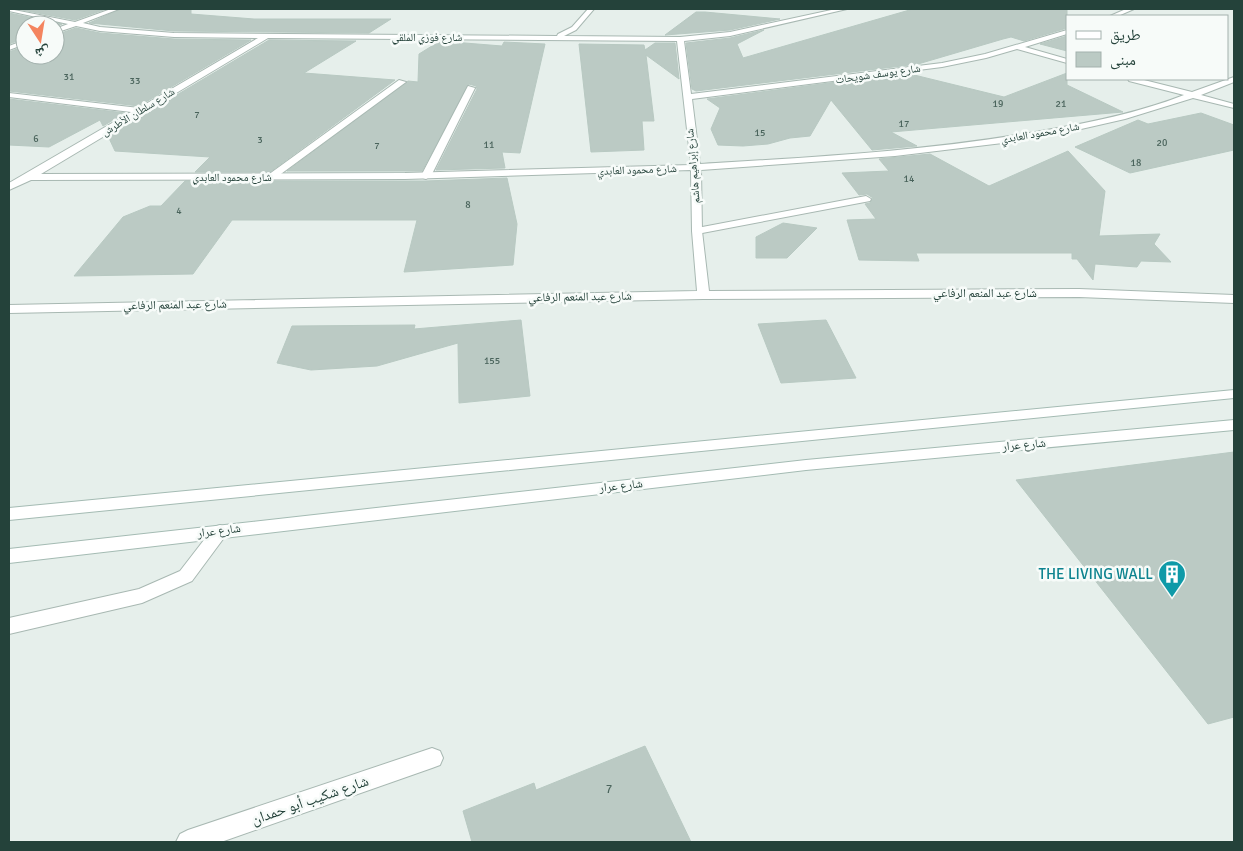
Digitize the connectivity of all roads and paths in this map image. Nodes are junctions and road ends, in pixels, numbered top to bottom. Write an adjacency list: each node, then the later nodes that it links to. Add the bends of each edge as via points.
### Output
1 (9, 9): 7 (street, شارع فوزي الملقي)
2 (116, 9): 7 (street)
3 (591, 9): 11 (street, via 568,34)
4 (844, 9): 12 (street, شارع فوزي الملقي, via 730,34)
5 (1131, 9): 6 (street)
6 (1116, 15)
7 (73, 24): 8 (street); 10 (street, شارع فوزي الملقي, via 149,34)
8 (65, 27)
9 (1066, 32): 13 (street, شارع يوسف شويحات)
10 (267, 36): 11 (street, شارع فوزي الملقي); 23 (street, شارع سلطان الأطرش)
11 (551, 37): 12 (street, شارع فوزي الملقي)
12 (680, 39): 21 (street, شارع إبراهيم هاشم)
13 (1017, 47): 14 (street); 21 (street, شارع يوسف شويحات, via 942,65)
14 (1066, 61)
15 (1234, 79): 20 (street, شارع محمود العابدي)
16 (1136, 80): 20 (street)
17 (402, 82): 27 (street)
18 (471, 88): 25 (street)
19 (9, 95): 23 (street)
20 (1195, 96): 22 (street); 24 (street, شارع محمود العابدي, via 1086,125 1032,135 855,157)
21 (686, 98): 24 (street, شارع إبراهيم هاشم)
22 (1234, 106)
23 (140, 111): 26 (street, شارع سلطان الأطرش)
24 (696, 168): 25 (street, شارع محمود العابدي); 30 (street, شارع إبراهيم هاشم)
25 (426, 176): 27 (street, شارع محمود العابدي)
26 (30, 177): 27 (street, شارع محمود العابدي); 28 (street, شارع سلطان الأطرش)
27 (271, 178)
28 (9, 187)
29 (866, 199): 30 (street)
30 (697, 231): 31 (street, شارع إبراهيم هاشم)
31 (703, 294): 32 (street, شارع عبد المنعم الرفاعي); 35 (street, شارع عبد المنعم الرفاعي)
32 (1151, 295): 33 (street, شارع عبد المنعم الرفاعي); 34 (street, شارع عبد المنعم الرفاعي)
33 (1234, 299)
34 (1234, 305)
35 (9, 309)
36 (1234, 394): 38 (street)
37 (1234, 425): 39 (street, شارع عرار, via 806,465)
38 (9, 514)
39 (220, 531): 40 (street, شارع عرار); 41 (street, via 186,576 142,596)
40 (9, 556)
41 (9, 626)
42 (432, 758): 43 (street, شارع شكيب أبو حمدان)
43 (188, 842)

